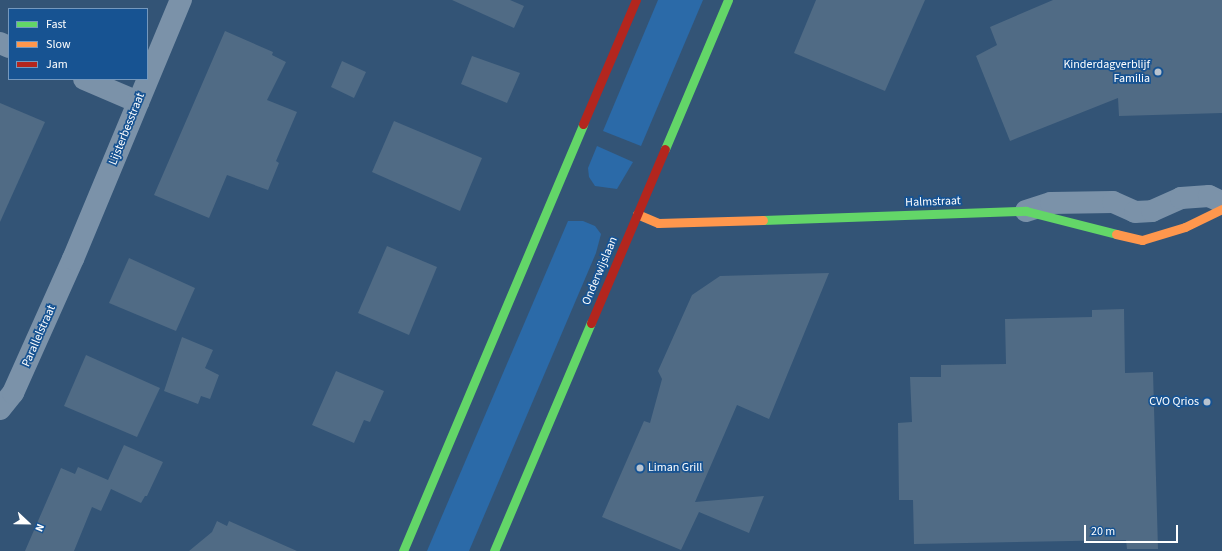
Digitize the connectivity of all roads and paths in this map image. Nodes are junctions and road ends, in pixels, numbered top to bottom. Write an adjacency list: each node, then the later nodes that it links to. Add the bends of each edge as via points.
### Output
1 (181, 0): 4 (street, Lijsterbesstraat)
2 (636, 0): 14 (main road)
3 (728, 0): 11 (main road, Onderwijslaan)
4 (148, 78)
5 (86, 80): 7 (street)
6 (147, 80): 7 (street, Lijsterbesstraat)
7 (138, 102): 12 (street, Lijsterbesstraat)
8 (1222, 202): 10 (street, via 1209,196 1181,198 1152,211 1135,212 1113,202 1051,203)
9 (1222, 210): 10 (main road, Halmstraat, via 1185,227 1142,240)
10 (1026, 211): 11 (main road, Halmstraat, via 658,223)
11 (637, 214): 15 (main road, Onderwijslaan)
12 (73, 259): 13 (street, Parallelstraat, via 13,393)
13 (0, 409)
14 (403, 551)
15 (494, 551)

